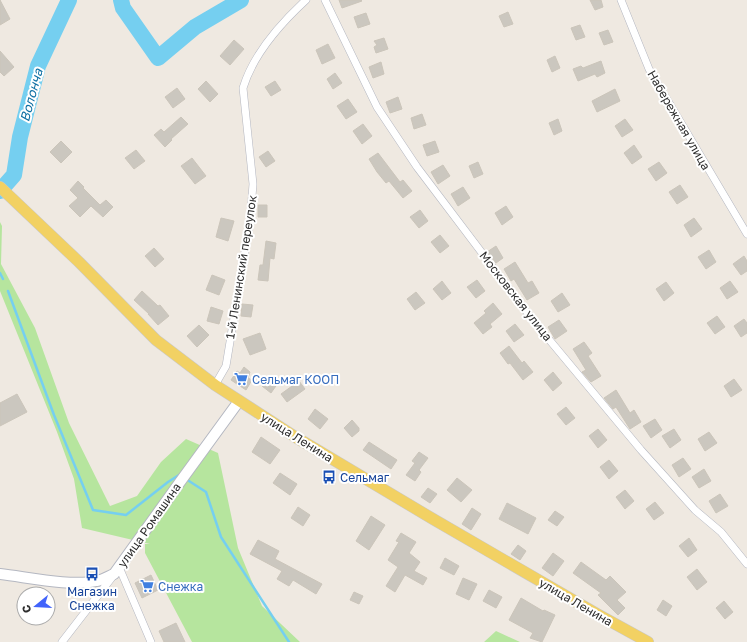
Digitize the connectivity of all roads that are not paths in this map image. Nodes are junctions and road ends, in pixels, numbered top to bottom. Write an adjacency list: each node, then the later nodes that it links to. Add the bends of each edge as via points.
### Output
1 (306, 0): 6 (street, 1-й Ленинский переулок, via 281,24 246,78 243,88 253,184 250,221 226,366)
2 (325, 0): 8 (street, Московская улица, via 377,107 422,173 532,319 641,450 696,510 721,532)
3 (621, 0): 5 (street, Набережная улица, via 649,69)
4 (0, 187): 6 (main road, улица Ленина, via 156,340)
5 (747, 234)
6 (215, 385): 7 (main road, улица Ленина)
7 (240, 401): 9 (street, улица Ромашина); 13 (main road, улица Ленина, via 440,523)
8 (747, 564)
9 (117, 571): 10 (street, улица Ромашина, via 98,581 85,582); 11 (street); 12 (street)
10 (0, 574)
11 (62, 642)
12 (152, 642)
13 (648, 642)

